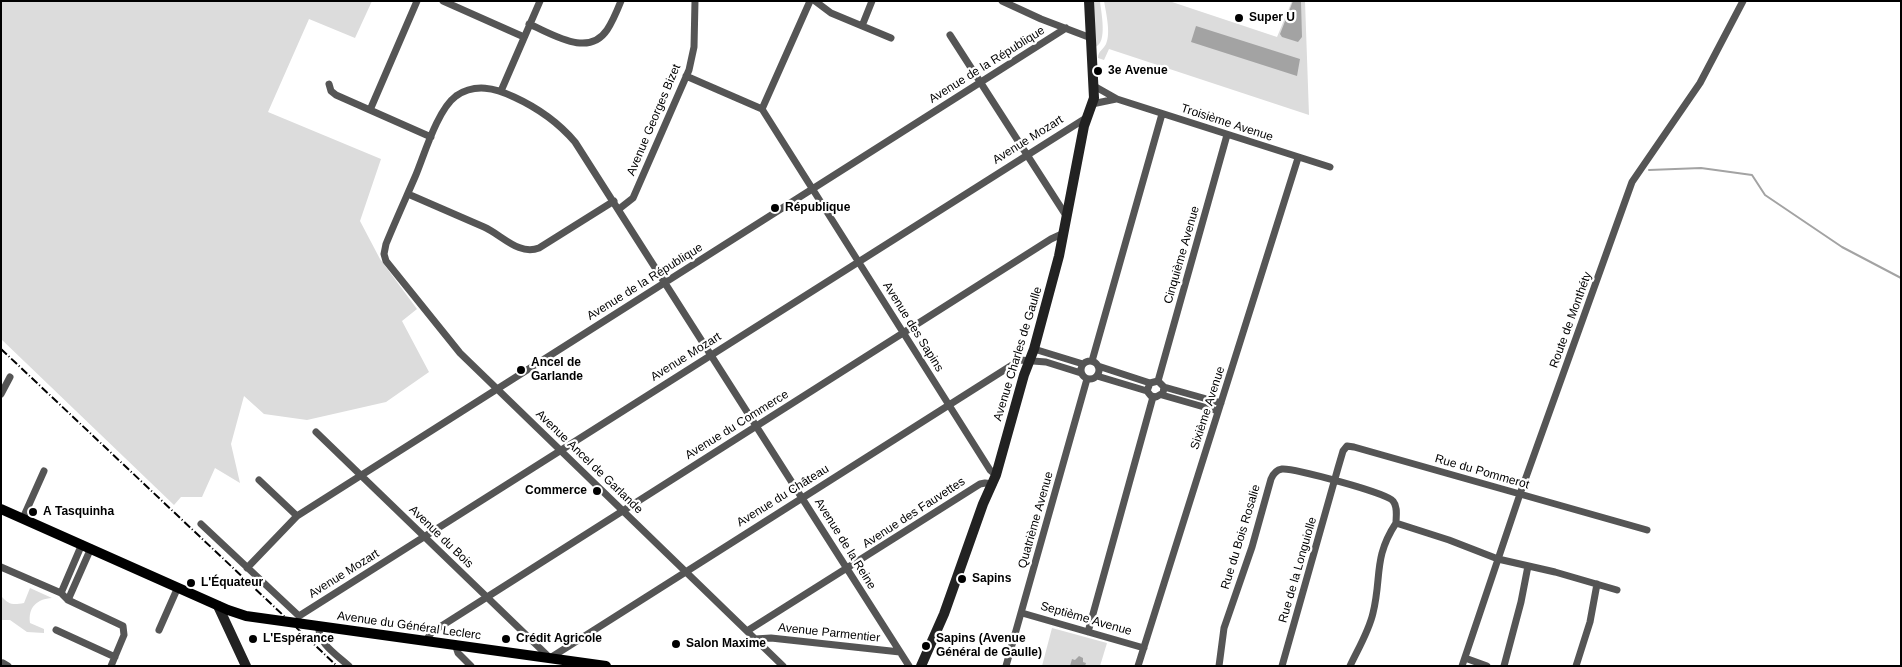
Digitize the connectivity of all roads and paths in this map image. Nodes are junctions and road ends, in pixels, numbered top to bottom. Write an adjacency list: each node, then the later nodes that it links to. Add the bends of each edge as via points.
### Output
1 (417, 1): 27 (street)
2 (442, 1): 16 (street)
3 (540, 1): 12 (street)
4 (621, 1): 12 (street, via 606,31 590,44 574,43)
5 (695, 1): 19 (street, Avenue Georges Bizet, via 694,47)
6 (810, 1): 26 (street)
7 (815, 1): 13 (street, via 831,13)
8 (872, 1): 13 (street)
9 (1002, 1): 14 (street)
10 (1089, 1): 18 (main road, Avenue Charles de Gaulle)
11 (1743, 1): 74 (street, Route de Monthéty, via 1700,83 1632,182)
12 (530, 24): 16 (street)
13 (862, 26): 17 (street)
14 (1066, 28): 18 (street); 20 (street, Avenue de la République)
15 (950, 36): 20 (street)
16 (524, 37): 23 (street)
17 (891, 38)
18 (1091, 38): 22 (main road, Avenue Charles de Gaulle)
19 (686, 76): 26 (street); 38 (street, Avenue Georges Bizet, via 632,198)
20 (980, 82): 32 (street); 35 (street, Avenue de la République)
21 (329, 84): 27 (street, via 334,94)
22 (1094, 86): 24 (street, Troisième Avenue); 25 (main road, Avenue Charles de Gaulle)
23 (501, 91): 31 (street, Avenue de la Reine, via 476,88 455,97 444,109); 37 (street, Avenue de la Reine, via 543,112 566,132)
24 (1117, 99): 25 (street, Troisième Avenue); 28 (street, Troisième Avenue)
25 (1092, 104): 29 (main road, Avenue Charles de Gaulle)
26 (762, 109): 35 (street, Avenue des Sapins)
27 (370, 110): 31 (street)
28 (1162, 114): 30 (street, Troisième Avenue); 48 (street)
29 (1086, 118): 32 (street, Avenue Mozart); 39 (main road, Avenue Charles de Gaulle)
30 (1227, 135): 33 (street, Troisième Avenue); 55 (street, Cinquième Avenue)
31 (431, 137): 36 (street, Avenue de la Reine)
32 (1026, 155): 39 (street); 41 (street, Avenue Mozart)
33 (1298, 158): 34 (street, Troisième Avenue); 63 (street, Sixième Avenue)
34 (1330, 167)
35 (812, 190): 41 (street, Avenue des Sapins); 43 (street, Avenue de la République)
36 (408, 194): 37 (street, via 490,229 516,247 527,250 540,248); 42 (street, Avenue de la Reine, via 385,247)
37 (614, 201): 38 (street, Avenue de la Reine)
38 (619, 209): 43 (street, Avenue de la Reine)
39 (1067, 218): 40 (main road, Avenue Charles de Gaulle)
40 (1064, 233): 44 (street, Avenue du Commerce); 45 (main road, Avenue Charles de Gaulle)
41 (858, 262): 44 (street, Avenue des Sapins); 46 (street, Avenue Mozart)
42 (389, 266): 58 (street, Avenue Ancel de Garlande, via 460,353)
43 (666, 283): 46 (street, Avenue de la Reine); 58 (street, Avenue de la République)
44 (903, 333): 64 (street, Avenue des Sapins); 66 (street, Avenue du Commerce)
45 (1034, 349): 47 (main road, Avenue Charles de Gaulle); 49 (street)
46 (711, 355): 66 (street, Avenue de la Reine); 68 (street, Avenue Mozart)
47 (1030, 360): 51 (street); 64 (street, Avenue du Château, via 1020,360); 72 (main road, Avenue Charles de Gaulle)
48 (1092, 361): 49 (street); 50 (street)
49 (1083, 364): 51 (street)
50 (1098, 366): 53 (street); 56 (street)
51 (1081, 372): 54 (street)
52 (10, 376): 60 (street)
53 (1097, 376): 54 (street); 59 (street)
54 (1087, 379): 98 (street, Quatrième Avenue)
55 (1158, 381): 56 (street); 57 (street)
56 (1150, 383): 59 (street)
57 (1164, 387): 61 (street); 63 (street)
58 (498, 389): 68 (street, Avenue Ancel de Garlande); 70 (street, Avenue de la République)
59 (1148, 391): 62 (street)
60 (1, 394)
61 (1162, 395): 62 (street); 65 (street)
62 (1154, 397): 104 (street)
63 (1221, 403): 65 (street, Sixième Avenue)
64 (948, 404): 72 (street, Avenue des Sapins); 75 (street, Avenue du Château)
65 (1218, 411): 108 (street, Sixième Avenue)
66 (756, 426): 75 (street, Avenue de la Reine); 77 (street, Avenue du Commerce)
67 (316, 432): 70 (street, Avenue du Bois)
68 (560, 450): 77 (street, Avenue Ancel de Garlande); 83 (street, Avenue Mozart)
69 (44, 471): 79 (street)
70 (361, 476): 78 (street, Avenue de la République); 83 (street, Avenue du Bois)
71 (259, 480): 78 (street)
72 (994, 480): 89 (street, Avenue des Fauvettes, via 980,484); 120 (main road, Avenue Charles de Gaulle)
73 (1335, 481): 74 (street, Rue du Pommerot, via 1343,451 1350,446); 81 (street, Rue du Bois Rosalie, via 1390,497 1395,505); 123 (street, Rue du Bois Rosalie, via 1284,469 1272,475 1252,547 1224,626); 124 (street, Rue de la Longuiolle)
74 (1520, 494): 82 (street, Rue du Pommerot); 85 (street, Route de Monthéty)
75 (803, 498): 89 (street, Avenue de la Reine); 90 (street, Avenue du Château)
76 (1, 509): 79 (main road, Avenue du Général Leclerc)
77 (622, 511): 90 (street, Avenue Ancel de Garlande); 95 (street, Avenue du Commerce)
78 (297, 516): 88 (street, Avenue de la République)
79 (24, 518): 84 (main road, Avenue du Général Leclerc)
80 (201, 524): 88 (street)
81 (1396, 524): 85 (street); 125 (street, via 1381,551 1372,616)
82 (1647, 530)
83 (424, 536): 95 (street, Avenue du Bois); 99 (street, Avenue Mozart)
84 (87, 546): 92 (main road, Avenue du Général Leclerc); 94 (street); 96 (street)
85 (1498, 559): 86 (street); 112 (street, Route de Monthéty)
86 (1528, 566): 91 (street); 127 (street)
87 (1, 567): 94 (street)
88 (247, 568): 99 (street)
89 (848, 569): 103 (street, Avenue des Fauvettes); 109 (street, Avenue de la Reine)
90 (684, 571): 103 (street, Avenue Ancel de Garlande); 111 (street, Avenue du Château)
91 (1597, 584): 93 (street); 128 (street, via 1590,622)
92 (178, 587): 97 (main road, Avenue du Général Leclerc); 102 (street)
93 (1617, 590)
94 (61, 593): 96 (street)
95 (487, 597): 106 (street, Avenue du Commerce, via 432,632); 111 (street, Avenue du Bois)
96 (68, 600): 110 (street, via 123,626 124,635)
97 (218, 606): 99 (main road, Avenue du Général Leclerc, via 246,616); 114 (main road)
98 (1022, 613): 104 (street, Septième Avenue); 121 (street, Quatrième Avenue)
99 (298, 619): 100 (main road, Avenue du Général Leclerc)
100 (319, 626): 106 (main road, Avenue du Général Leclerc); 115 (street, via 320,638)
101 (56, 630): 110 (street)
102 (159, 630)
103 (747, 631): 105 (street, Avenue Ancel de Garlande)
104 (1088, 632): 108 (street, Septième Avenue)
105 (755, 639): 109 (street, Avenue Parmentier); 118 (street, Avenue Ancel de Garlande)
106 (426, 640): 107 (main road, Avenue du Général Leclerc)
107 (455, 644): 111 (main road, Avenue du Général Leclerc); 116 (street, via 458,653)
108 (1144, 648): 122 (street, Sixième Avenue)
109 (900, 652): 119 (street, Avenue de la Reine)
110 (115, 656): 113 (street)
111 (550, 658): 117 (main road, Avenue du Général Leclerc)
112 (1464, 662): 126 (street)
113 (111, 666)
114 (246, 666)
115 (349, 666)
116 (471, 666)
117 (606, 666)
118 (783, 666)
119 (909, 666)
120 (921, 666)
121 (1006, 666)
122 (1138, 666)
123 (1218, 666)
124 (1282, 666)
125 (1350, 666)
126 (1487, 666)
127 (1504, 666)
128 (1576, 666)

